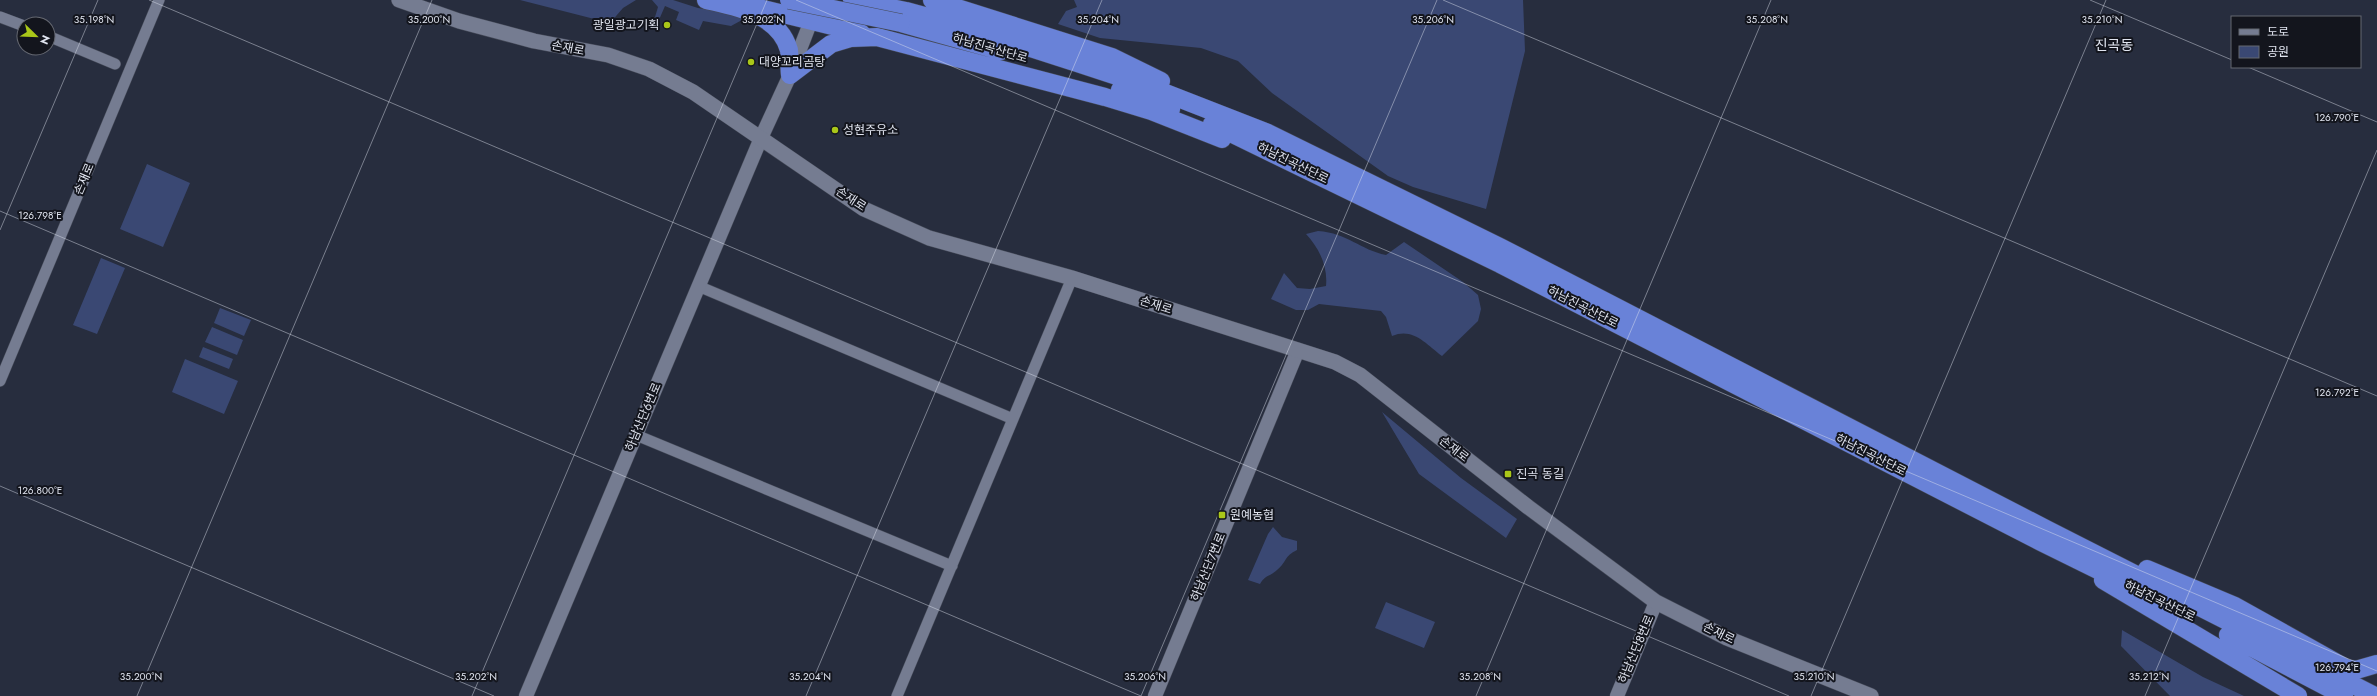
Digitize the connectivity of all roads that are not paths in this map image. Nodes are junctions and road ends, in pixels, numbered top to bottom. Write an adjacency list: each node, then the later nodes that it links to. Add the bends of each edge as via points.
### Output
1 (159, 0): 22 (street, 손재로)
2 (706, 0): 8 (highway)
3 (789, 0): 10 (highway, 하남진곡산단로, bridge)
4 (819, 0): 11 (street, 하남산단6번로)
5 (852, 0): 10 (highway, 하남진곡산단로)
6 (932, 0): 18 (highway, via 1112,57 1248,121)
7 (402, 1): 17 (main road, 손재로, via 471,24 534,41 608,55 649,69 693,92)
8 (735, 7): 11 (highway, via 759,8); 16 (highway, via 764,18 781,35 788,50)
9 (0, 16): 12 (street)
10 (903, 17): 18 (highway, 하남진곡산단로, via 1069,70 1226,130)
11 (810, 22): 13 (highway); 16 (street, 하남산단6번로)
12 (16, 23)
13 (877, 37): 16 (highway, via 851,38 830,44); 18 (highway, via 1065,85 1151,111 1224,140)
14 (56, 39): 15 (street)
15 (115, 64)
16 (790, 75): 17 (street, 하남산단6번로)
17 (761, 138): 19 (main road, 손재로, via 864,209 894,224 929,238); 20 (street, 하남산단6번로)
18 (1266, 141): 25 (highway, 하남진곡산단로, via 1500,256)
19 (1072, 278): 21 (main road, 손재로); 23 (street)
20 (698, 286): 23 (street); 24 (street, 하남산단6번로)
21 (1298, 350): 27 (main road, 손재로, via 1335,362 1360,375 1528,507); 34 (street, 하남산단7번로)
22 (0, 381)
23 (1013, 419): 26 (street)
24 (636, 435): 26 (street); 32 (street, 하남산단6번로)
25 (2044, 536): 29 (highway, via 2235,606); 30 (highway); 37 (highway)
26 (952, 566): 33 (street)
27 (1656, 602): 35 (street, 하남산단8번로); 36 (main road, 손재로, via 1727,638)
28 (2377, 664): 29 (highway, via 2356,670)
29 (2346, 668): 31 (highway)
30 (2313, 672): 38 (highway); 39 (highway)
31 (2377, 680)
32 (526, 696)
33 (897, 696)
34 (1155, 696)
35 (1617, 696)
36 (1871, 696)
37 (2298, 696)
38 (2344, 696)
39 (2375, 696)

